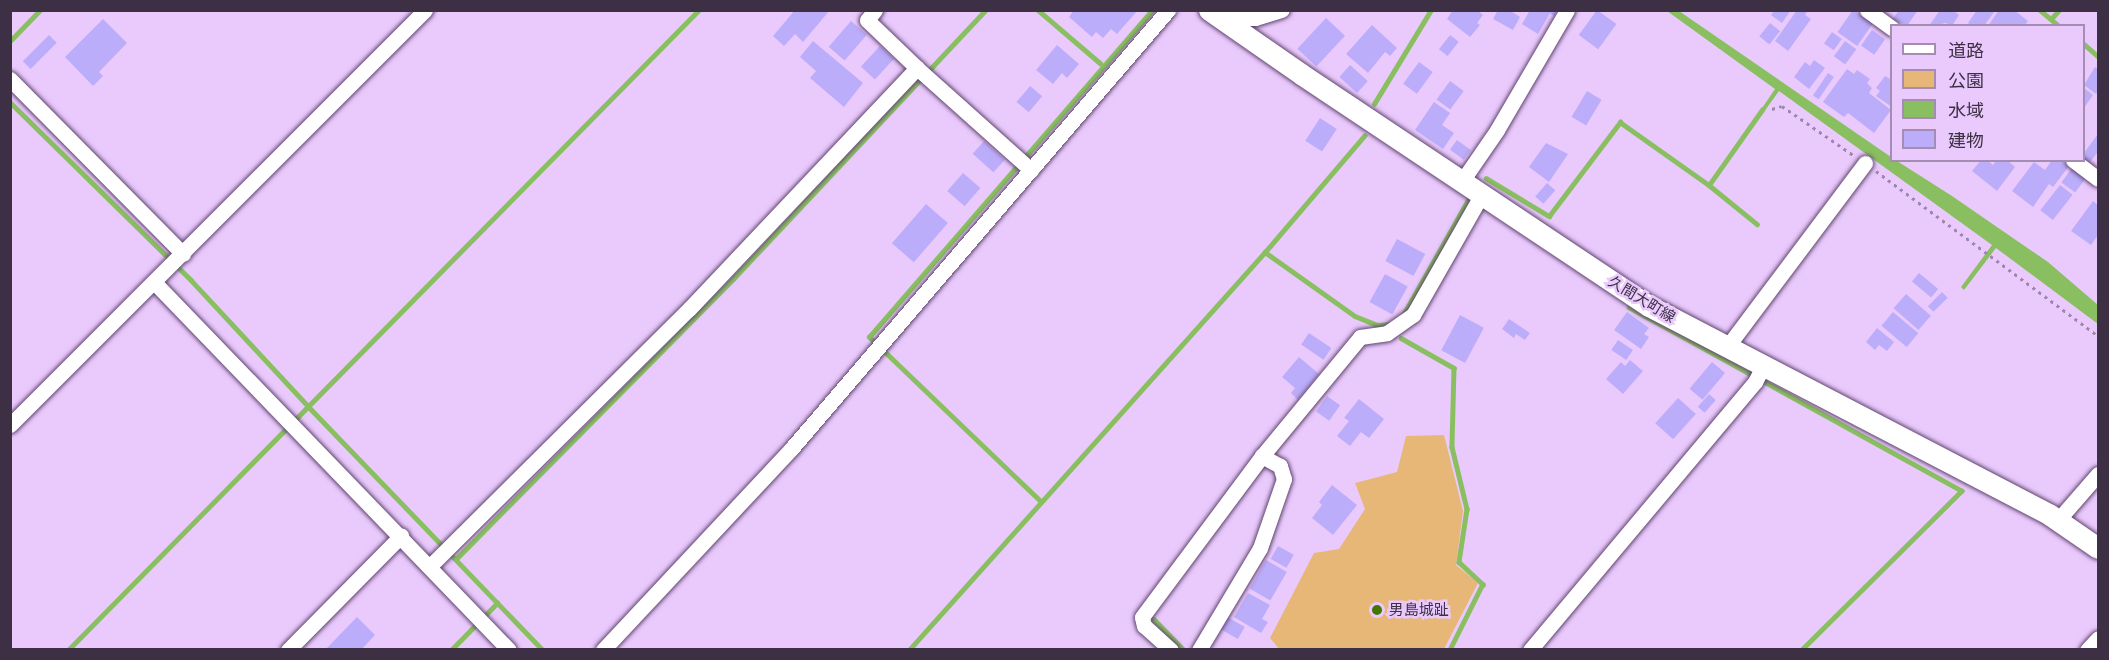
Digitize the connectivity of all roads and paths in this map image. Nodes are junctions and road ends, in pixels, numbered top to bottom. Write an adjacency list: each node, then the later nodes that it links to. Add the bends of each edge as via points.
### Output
1 (425, 10): 18 (street)
2 (875, 10): 9 (street, via 867,20)
3 (1168, 10): 14 (street)
4 (1282, 10): 7 (street, via 1255,18)
5 (1566, 10): 16 (street, via 1497,130)
6 (1867, 10): 8 (street)
7 (1215, 14): 16 (main road, 久間大町線)
8 (1890, 27)
9 (923, 72): 14 (street); 29 (street)
10 (10, 80): 18 (street)
11 (1772, 109): 13 (path, via 1782,106)
12 (2077, 162): 15 (street)
13 (1865, 163): 20 (path); 21 (street)
14 (1024, 164): 33 (street, via 880,346 737,509)
15 (2096, 171)
16 (1462, 181): 17 (main road, 久間大町線)
17 (1482, 194): 21 (main road, 久間大町線, via 1649,306); 24 (street, via 1413,315 1387,333 1360,337)
18 (177, 260): 19 (street)
19 (154, 282): 23 (street); 27 (street)
20 (2098, 336)
21 (1727, 347): 22 (main road, 久間大町線)
22 (1759, 373): 26 (main road, 久間大町線); 36 (street)
23 (10, 425)
24 (1262, 456): 34 (street, via 1142,616 1144,626); 35 (street, via 1280,466 1284,479 1260,548)
25 (2098, 474): 26 (street)
26 (2058, 520): 28 (main road, 久間大町線)
27 (401, 536): 29 (street); 31 (street)
28 (2098, 548)
29 (430, 566): 32 (street)
30 (2098, 638): 37 (street)
31 (288, 650)
32 (509, 650)
33 (603, 650)
34 (1171, 650)
35 (1199, 650)
36 (1530, 650)
37 (2087, 650)

